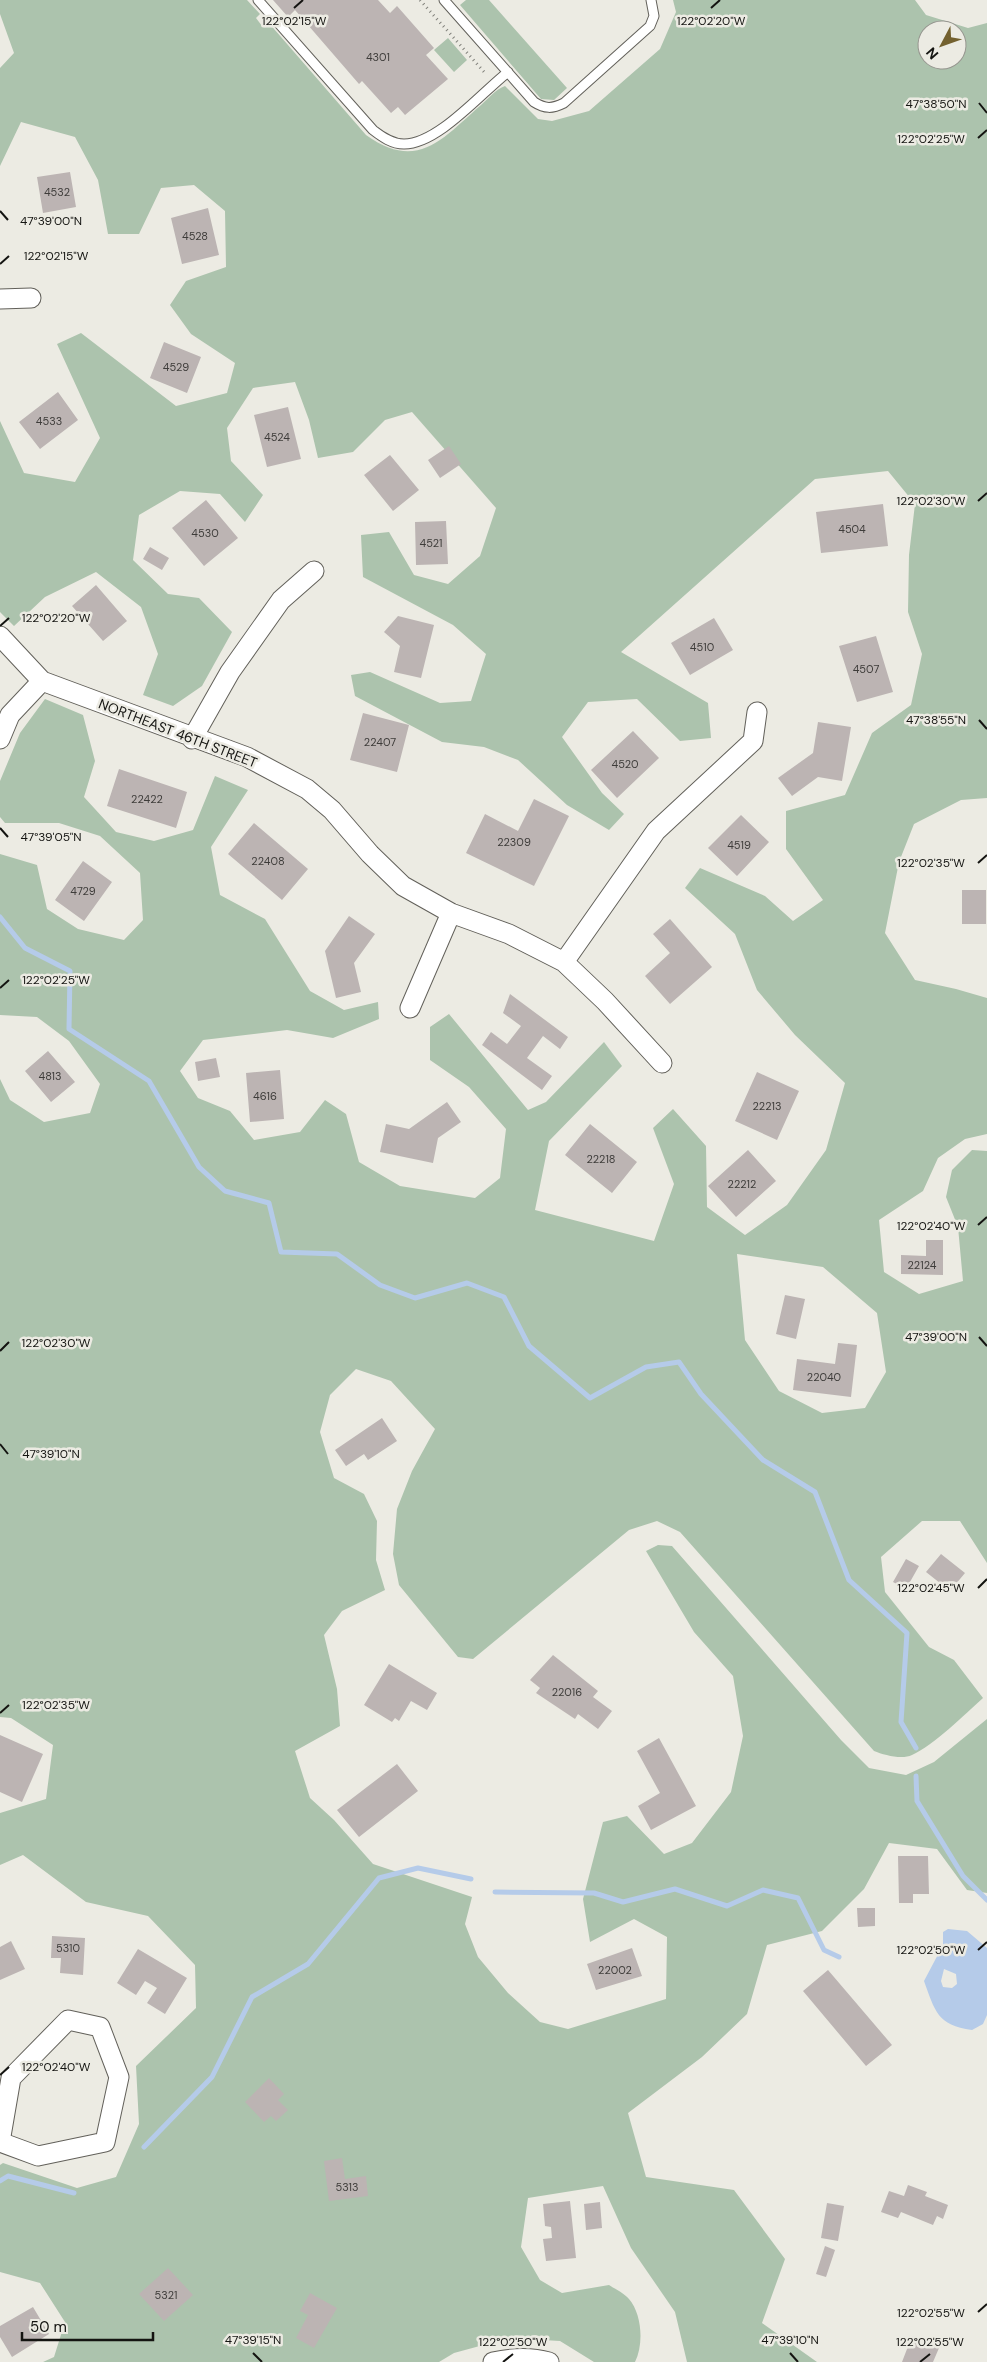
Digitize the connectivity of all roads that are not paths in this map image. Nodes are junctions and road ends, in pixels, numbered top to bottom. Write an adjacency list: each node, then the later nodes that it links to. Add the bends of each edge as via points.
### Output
1 (258, 0): 4 (lane, via 373,130 386,140 403,144 421,142 438,133)
2 (444, 0): 4 (lane)
3 (651, 0): 4 (lane, via 654,16 650,26 564,103 553,108 542,107)
4 (508, 72)
5 (31, 298): 6 (street)
6 (0, 299)
7 (314, 571): 11 (street, via 281,600 230,672)
8 (0, 636): 9 (street, NORTHEAST 46TH STREET)
9 (42, 681): 11 (street, NORTHEAST 46TH STREET); 12 (street, via 10,714)
10 (758, 712): 14 (street, via 753,741 656,831)
11 (192, 738): 13 (street, NORTHEAST 46TH STREET, via 247,757 306,789 332,810 403,886)
12 (0, 739)
13 (451, 913): 14 (street, NORTHEAST 46TH STREET, via 510,934); 15 (street)
14 (564, 962): 16 (street, NORTHEAST 46TH STREET)
15 (410, 1008)
16 (662, 1063)
17 (0, 2142): 17 (street, via 11,2078 68,2020 100,2027 119,2077 105,2142 38,2156)
18 (493, 2362): 19 (street, via 537,2359)
19 (549, 2362)

